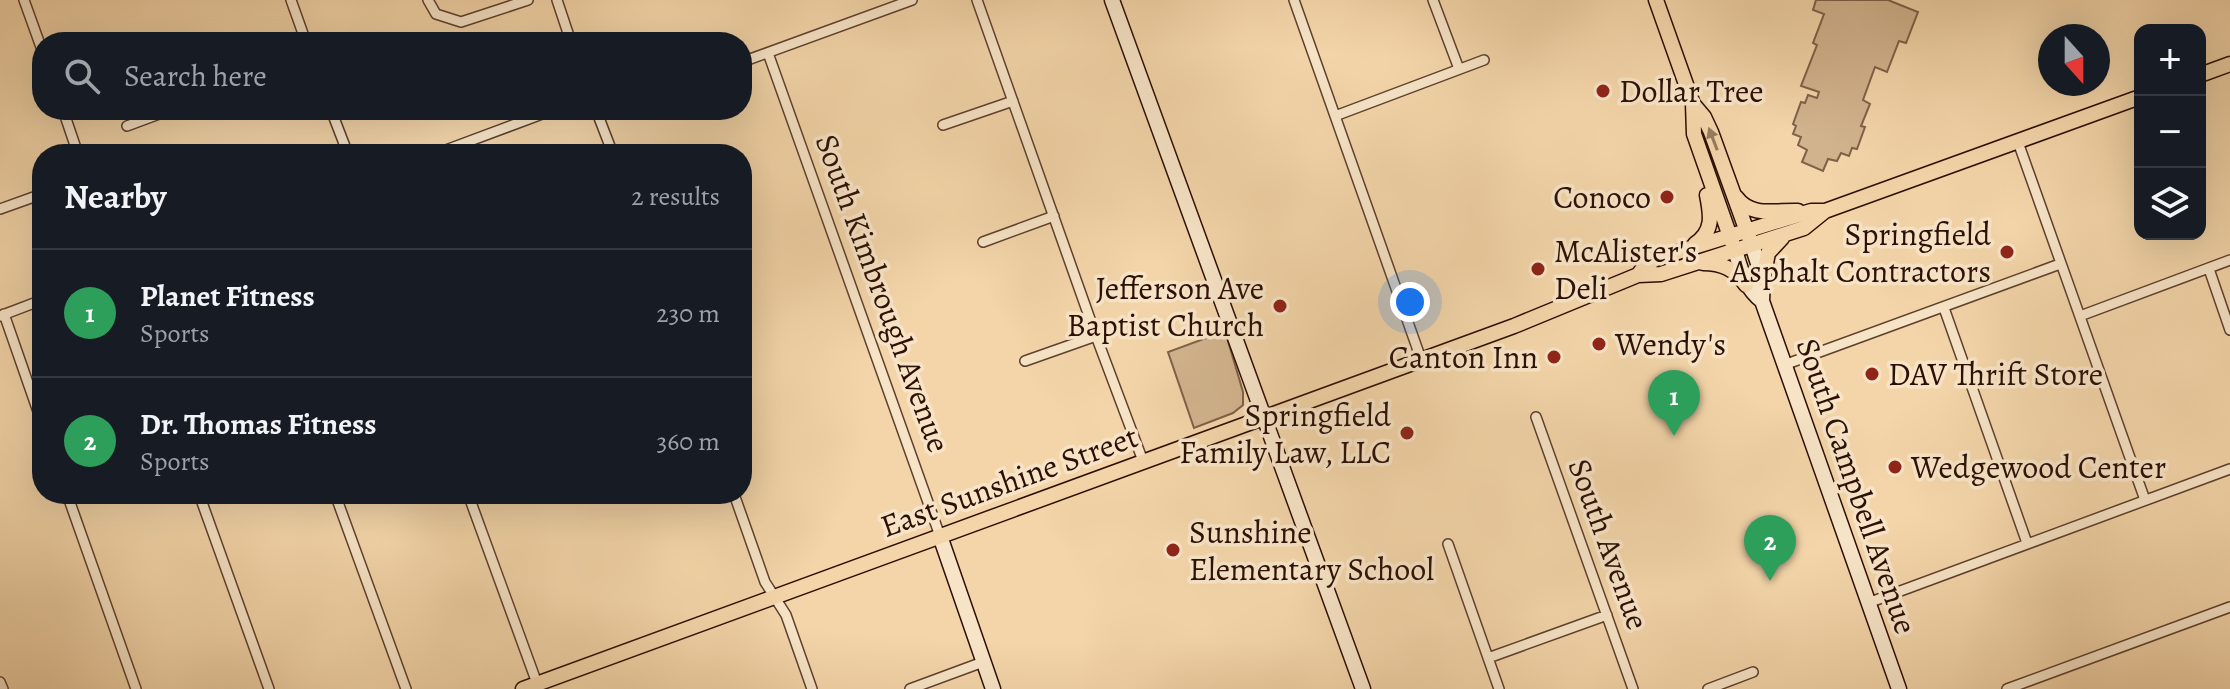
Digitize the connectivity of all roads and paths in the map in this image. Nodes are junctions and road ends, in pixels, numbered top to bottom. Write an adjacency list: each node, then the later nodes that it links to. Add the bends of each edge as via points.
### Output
1 (24, 0): 12 (street)
2 (291, 0): 13 (street)
3 (428, 0): 4 (street, via 436,14 461,22)
4 (528, 0)
5 (557, 0): 14 (street)
6 (912, 0): 15 (street)
7 (977, 0): 22 (street)
8 (1112, 0): 66 (main road)
9 (1294, 0): 24 (street)
10 (1433, 0): 19 (street)
11 (1656, 0): 23 (main road, South Campbell Avenue)
12 (36, 32)
13 (302, 32)
14 (568, 32)
15 (768, 53): 16 (street); 76 (street, South Kimbrough Avenue)
16 (752, 59)
17 (1484, 60): 19 (street)
18 (2230, 64): 20 (main road)
19 (1459, 69): 24 (street)
20 (2206, 73)
21 (2134, 99): 32 (main road)
22 (1013, 101): 30 (street); 42 (street)
23 (1693, 104): 37 (main road, South Campbell Avenue, via 1694,134); 38 (main road, South Campbell Avenue, one-way to 23, via 1704,117)
24 (1335, 116): 62 (street)
25 (66, 120): 33 (street)
26 (143, 120): 31 (street)
27 (335, 120): 34 (street)
28 (526, 120): 35 (street)
29 (601, 120): 36 (street)
30 (943, 125)
31 (127, 126)
32 (2018, 142): 41 (main road); 50 (street)
33 (75, 144)
34 (344, 144)
35 (462, 144)
36 (609, 144)
37 (1706, 171): 46 (main road, South Campbell Avenue); 47 (main road, via 1710,226)
38 (1732, 189): 41 (main road, via 1741,204 1754,210); 44 (main road, South Campbell Avenue)
39 (32, 198): 40 (street)
40 (0, 209)
41 (1818, 211): 43 (main road, via 1813,222); 44 (main road)
42 (1054, 216): 45 (street); 61 (street)
43 (1790, 232): 44 (main road); 53 (main road, via 1768,253)
44 (1749, 238): 46 (main road); 53 (main road, South Campbell Avenue)
45 (983, 242)
46 (1732, 243): 47 (main road); 49 (main road); 54 (main road, South Campbell Avenue)
47 (1689, 249): 52 (main road, via 1655,259)
48 (2230, 260): 51 (street)
49 (1694, 263): 52 (main road); 54 (main road, via 1728,267)
50 (2060, 264): 57 (street); 59 (street)
51 (2209, 269): 59 (street); 60 (street)
52 (1638, 275): 62 (main road, East Sunshine Street)
53 (1763, 279): 55 (main road, South Campbell Avenue)
54 (1746, 285): 55 (main road, South Campbell Avenue)
55 (1762, 301): 64 (main road, South Campbell Avenue)
56 (32, 304): 58 (street)
57 (1944, 308): 64 (street); 77 (street)
58 (2, 315): 65 (street)
59 (2080, 316): 70 (street)
60 (2230, 330)
61 (1096, 336): 63 (street); 68 (street)
62 (1421, 359): 66 (main road, East Sunshine Street)
63 (1025, 361)
64 (1784, 365): 80 (main road, South Campbell Avenue)
65 (32, 396)
66 (1265, 417): 68 (main road, East Sunshine Street); 95 (main road)
67 (1536, 417): 82 (street, South Avenue)
68 (1143, 461): 76 (main road, East Sunshine Street)
69 (2230, 469): 70 (street)
70 (2145, 500): 77 (street)
71 (71, 504): 89 (street)
72 (203, 504): 90 (street)
73 (339, 504): 91 (street)
74 (471, 504): 87 (street)
75 (738, 504): 79 (street)
76 (940, 536): 79 (main road, East Sunshine Street); 84 (main road, South Kimbrough Avenue)
77 (2027, 543): 80 (street)
78 (1448, 544): 83 (street)
79 (775, 597): 87 (main road, East Sunshine Street); 92 (street)
80 (1868, 603): 99 (main road, South Campbell Avenue)
81 (2230, 607): 100 (street)
82 (1607, 615): 83 (street); 97 (street, South Avenue)
83 (1488, 658): 96 (street)
84 (983, 662): 93 (street); 94 (main road, South Kimbrough Avenue)
85 (1753, 672): 98 (street)
86 (0, 682): 88 (street)
87 (533, 687)
88 (3, 689)
89 (136, 689)
90 (269, 689)
91 (406, 689)
92 (812, 689)
93 (910, 689)
94 (993, 689)
95 (1363, 689)
96 (1499, 689)
97 (1633, 689)
98 (1708, 689)
99 (1899, 689)
100 (2007, 689)

